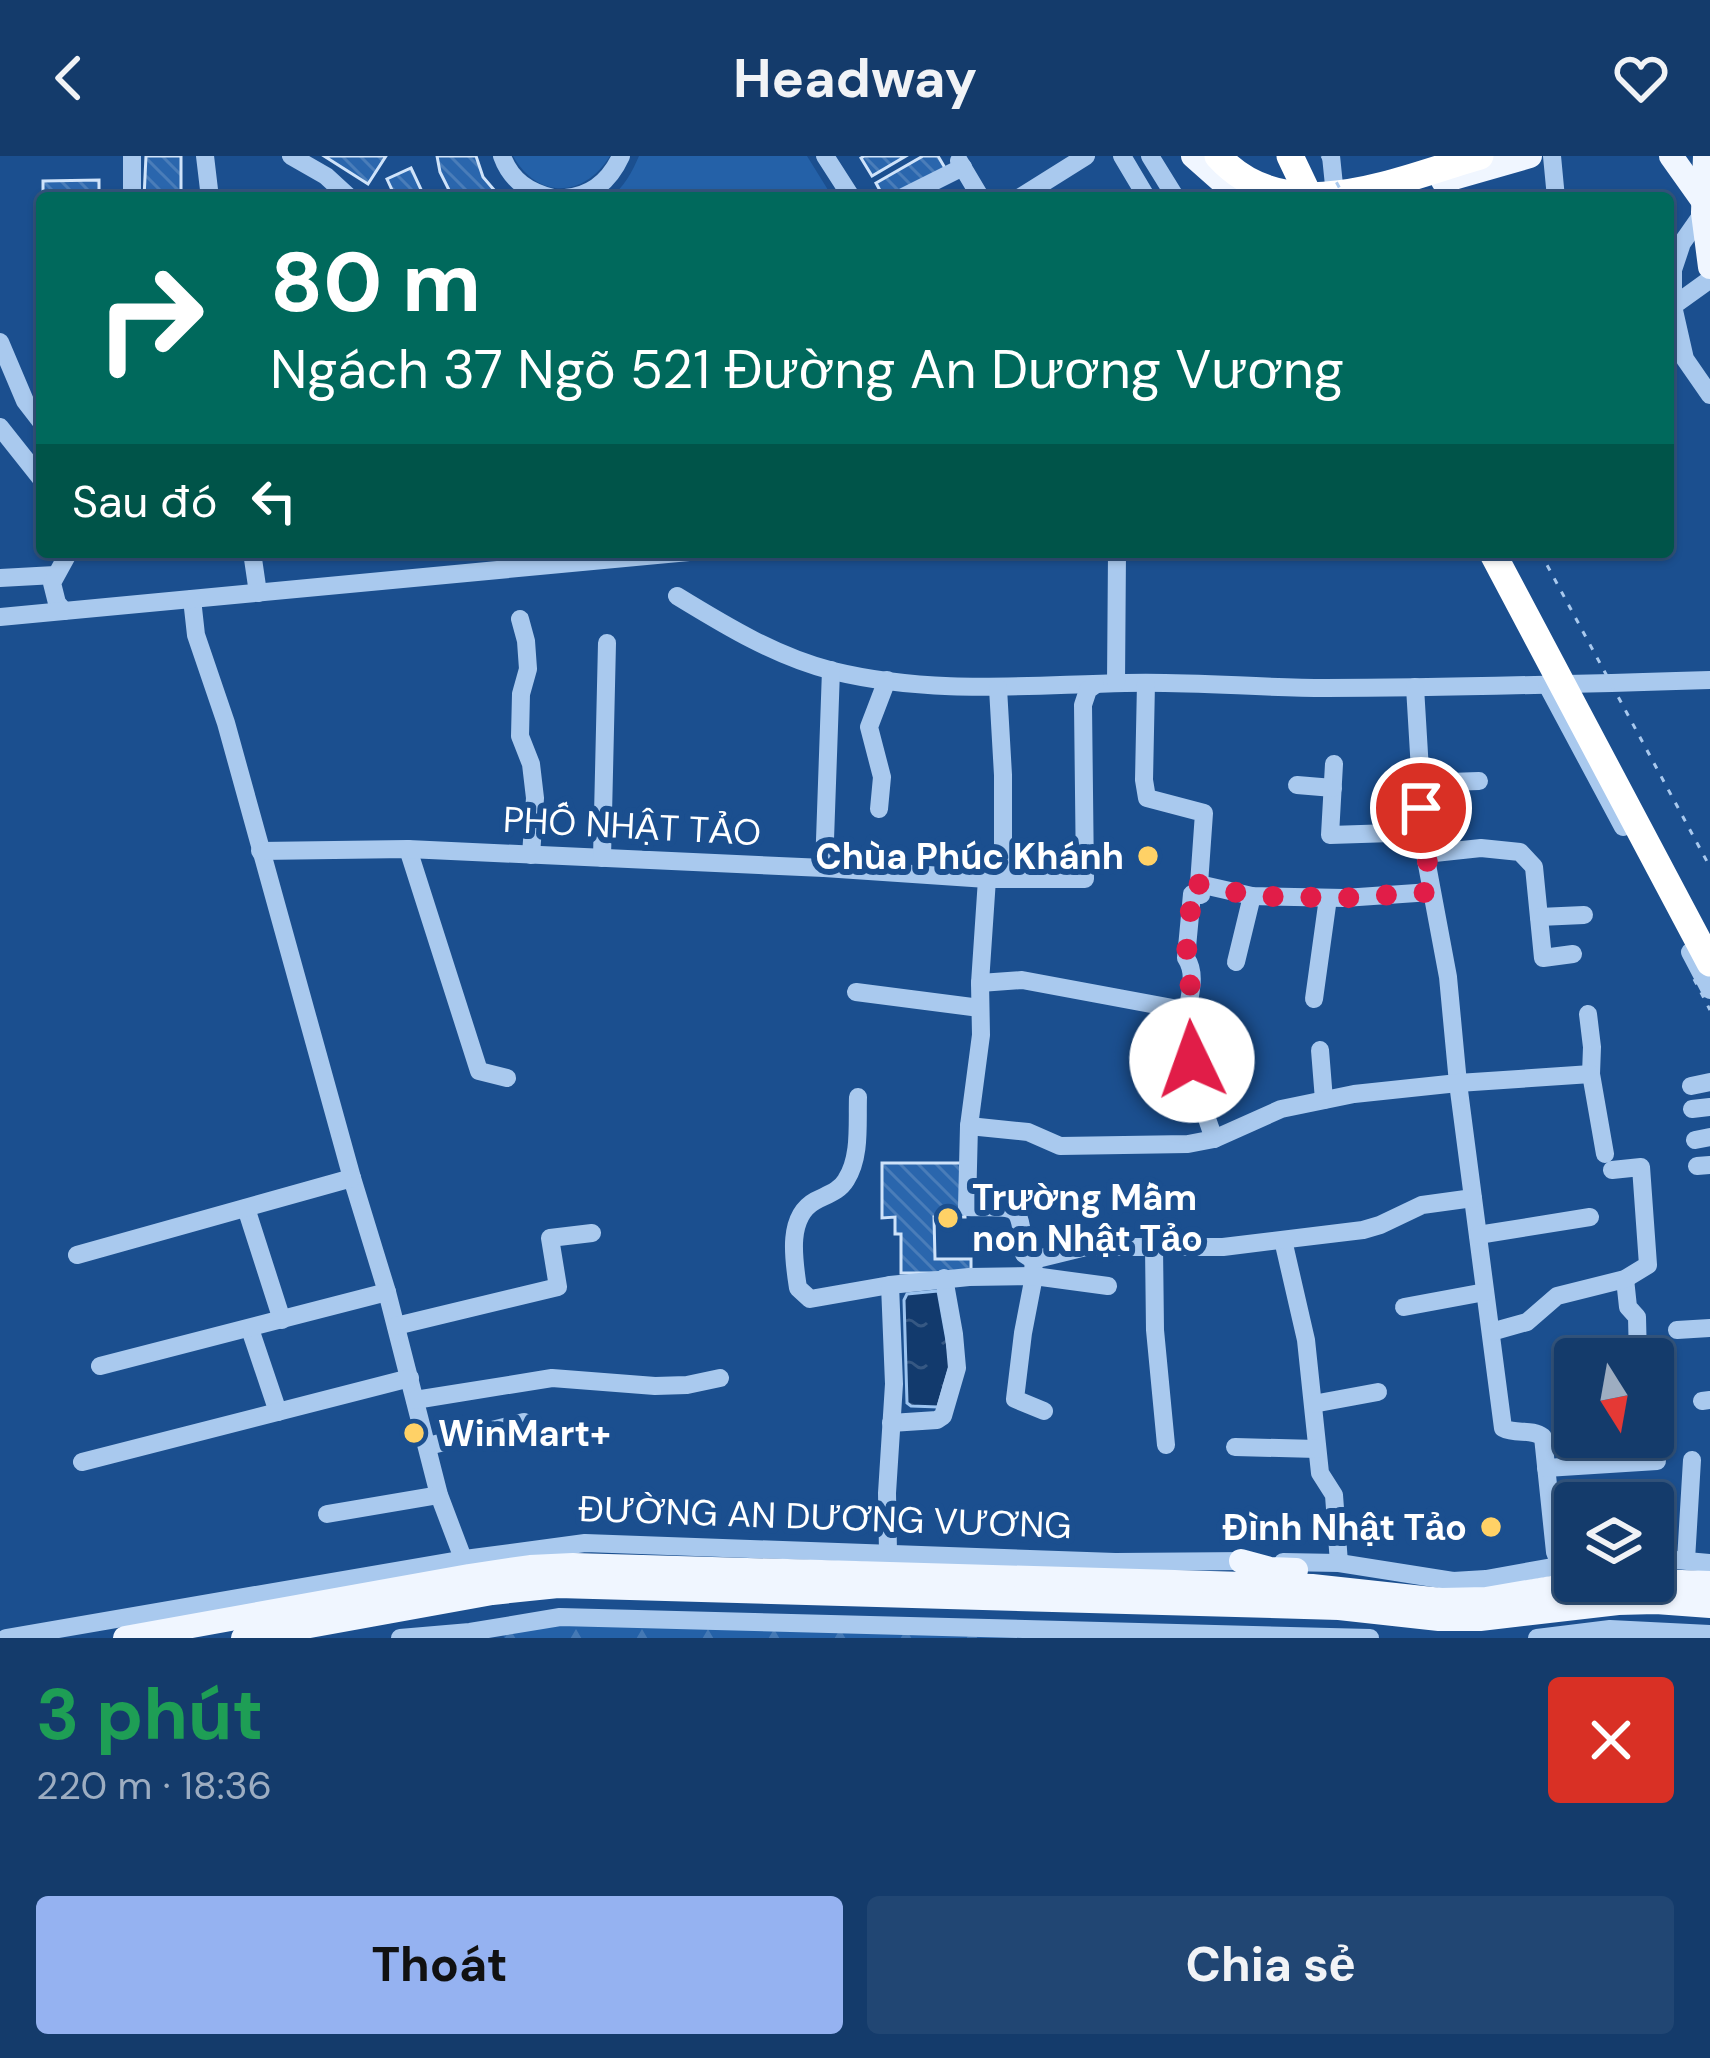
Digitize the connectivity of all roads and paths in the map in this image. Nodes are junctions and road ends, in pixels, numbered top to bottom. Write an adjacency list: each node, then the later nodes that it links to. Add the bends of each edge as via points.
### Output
1 (132, 156): 20 (street)
2 (205, 156): 21 (street)
3 (291, 156): 22 (street)
4 (502, 156): 23 (street)
5 (621, 156): 24 (street, via 610,177)
6 (825, 156): 25 (street)
7 (1086, 156): 28 (street)
8 (1122, 156): 29 (street)
9 (1150, 156): 30 (street)
10 (1193, 156): 31 (main road)
11 (1218, 156): 32 (highway, via 1248,181)
12 (1290, 156): 33 (highway, bridge)
13 (1327, 156): 34 (street); 35 (path, bridge)
14 (1480, 156): 36 (highway)
15 (1530, 156): 37 (main road)
16 (1552, 156): 38 (street)
17 (1671, 156): 39 (main road)
18 (1705, 156): 39 (main road)
19 (959, 161): 26 (street); 27 (street)
20 (131, 192)
21 (208, 192)
22 (343, 192)
23 (533, 192)
24 (588, 192)
25 (848, 192)
26 (911, 192)
27 (977, 192)
28 (1029, 192)
29 (1143, 192)
30 (1172, 192)
31 (1235, 192)
32 (1279, 192)
33 (1325, 192)
34 (1330, 192)
35 (1330, 192)
36 (1348, 192)
37 (1404, 192)
38 (1555, 192)
39 (1703, 207): 40 (street); 41 (main road)
40 (1674, 266)
41 (1710, 268): 42 (main road)
42 (1709, 280): 43 (main road); 44 (street)
43 (1710, 290)
44 (1674, 305)
45 (1674, 315): 47 (street, via 1684,359)
46 (0, 342): 48 (street)
47 (1710, 394)
48 (36, 415)
49 (0, 427): 50 (street)
50 (36, 472)
51 (65, 558): 57 (street)
52 (253, 558): 59 (street)
53 (626, 558): 59 (street)
54 (1117, 558): 69 (street)
55 (1495, 558): 98 (highway, bridge)
56 (1543, 558): 87 (path, bridge)
57 (55, 575): 58 (street); 62 (street)
58 (0, 578)
59 (258, 593): 61 (street)
60 (677, 596): 66 (street, via 740,635)
61 (192, 599): 62 (street); 83 (street)
62 (64, 611): 63 (street)
63 (0, 617)
64 (520, 619): 85 (street, via 528,669 520,736 535,798)
65 (607, 643): 86 (street)
66 (830, 670): 67 (street); 88 (street)
67 (887, 680): 74 (street); 80 (street, via 869,727 882,777)
68 (1710, 680): 72 (street)
69 (1116, 683): 70 (street); 71 (street)
70 (1146, 683): 73 (street); 90 (street, via 1147,798 1204,813)
71 (1095, 686): 74 (street); 89 (street, PHỐ NHẬT TẢO, via 1083,705 1085,879)
72 (1547, 686): 73 (street); 100 (street)
73 (1415, 687): 77 (street)
74 (998, 688): 89 (street, via 1003,775)
75 (1334, 764): 79 (street)
76 (1479, 781): 77 (street)
77 (1420, 783): 81 (street)
78 (1297, 785): 79 (street)
79 (1333, 788): 81 (street, via 1330,835)
80 (879, 809)
81 (1423, 832): 84 (street)
82 (408, 848): 83 (street, PHỐ NHẬT TẢO); 85 (street, PHỐ NHẬT TẢO); 108 (street, via 479,1071)
83 (260, 851): 114 (street)
84 (1425, 854): 91 (street); 95 (street, via 1520,852 1534,867)
85 (531, 856): 86 (street, PHỐ NHẬT TẢO)
86 (602, 858): 88 (street, PHỐ NHẬT TẢO)
87 (1710, 867)
88 (824, 868): 89 (street, PHỐ NHẬT TẢO)
89 (995, 879): 99 (street)
90 (1199, 884): 92 (street); 104 (street, via 1186,958)
91 (1431, 892): 93 (street); 109 (street)
92 (1252, 896): 93 (street); 97 (street)
93 (1328, 898): 102 (street)
94 (1584, 915): 95 (street)
95 (1539, 917): 96 (street, via 1543,958)
96 (1573, 954)
97 (1237, 962)
98 (1710, 963)
99 (980, 983): 103 (street); 104 (street, via 1022,980)
100 (1710, 990)
101 (856, 992): 103 (street)
102 (1314, 999)
103 (980, 1008): 112 (street)
104 (1189, 1011): 113 (street, via 1199,1098)
105 (1588, 1014): 107 (street)
106 (1319, 1050): 111 (street)
107 (1591, 1074): 109 (street); 125 (street, via 1608,1162 1641,1167 1648,1265)
108 (507, 1078)
109 (1458, 1083): 111 (street); 115 (street)
110 (857, 1097): 126 (street, via 847,1179 802,1211 796,1225 798,1288 809,1299)
111 (1324, 1100): 113 (street, via 1281,1108)
112 (969, 1126): 113 (street, via 1028,1132 1060,1146); 123 (street, via 967,1207 1017,1212)
113 (1214, 1139)
114 (352, 1178): 116 (street); 128 (street)
115 (1473, 1198): 119 (street); 120 (street, via 1422,1205 1363,1230)
116 (247, 1208): 122 (street); 131 (street)
117 (1590, 1217): 119 (street)
118 (592, 1233): 132 (street, via 550,1238 558,1286)
119 (1478, 1235): 129 (street)
120 (1283, 1240): 121 (street); 143 (street)
121 (1154, 1247): 123 (street, via 1086,1247); 148 (street)
122 (76, 1255)
123 (1034, 1268): 124 (street); 127 (street); 144 (street, via 1015,1399)
124 (944, 1279): 126 (street); 147 (street, via 957,1368 944,1416)
125 (1625, 1279): 136 (street, via 1557,1296 1527,1322); 137 (street)
126 (890, 1285): 147 (street)
127 (1108, 1286)
128 (387, 1292): 131 (street); 132 (street)
129 (1486, 1292): 130 (street); 136 (street)
130 (1405, 1307)
131 (282, 1320): 134 (street)
132 (396, 1326): 139 (street)
133 (1710, 1328): 135 (street)
134 (250, 1329): 138 (street); 145 (street)
135 (1677, 1330)
136 (1491, 1332): 155 (street, via 1503,1428 1543,1437)
137 (1638, 1338)
138 (100, 1366)
139 (410, 1378): 142 (street); 145 (street)
140 (721, 1378): 142 (street, via 655,1386 552,1378)
141 (1378, 1393): 143 (street)
142 (415, 1400): 149 (street)
143 (1313, 1403): 151 (street)
144 (1044, 1411)
145 (278, 1412): 154 (street)
146 (524, 1422): 149 (street)
147 (891, 1423): 159 (street)
148 (1166, 1445)
149 (428, 1446): 156 (street)
150 (1235, 1447): 151 (street)
151 (1317, 1449): 163 (street, via 1334,1495)
152 (1691, 1460): 161 (street)
153 (1657, 1461): 155 (street)
154 (82, 1462)
155 (1546, 1468): 158 (street)
156 (439, 1495): 157 (street); 166 (street)
157 (327, 1514)
158 (1554, 1543)
159 (888, 1553): 162 (street, ĐƯỜNG AN DƯƠNG VƯƠNG); 166 (street, ĐƯỜNG AN DƯƠNG VƯƠNG, via 585,1543)
160 (1674, 1559): 161 (street)
161 (1686, 1560): 164 (street)
162 (1241, 1561): 163 (street, ĐƯỜNG AN DƯƠNG VƯƠNG); 171 (main road, via 1373,1576)
163 (1339, 1563): 165 (street, ĐƯỜNG AN DƯƠNG VƯƠNG, via 1453,1581)
164 (1710, 1563)
165 (1554, 1567)
166 (467, 1568): 171 (main road, ĐƯỜNG AN DƯƠNG VƯƠNG, via 1312,1586); 175 (street, ĐƯỜNG AN DƯƠNG VƯƠNG); 176 (main road, ĐƯỜNG AN DƯƠNG VƯƠNG)
167 (1674, 1581): 168 (main road)
168 (1710, 1583)
169 (1554, 1588): 171 (main road, ĐƯỜNG AN DƯƠNG VƯƠNG, via 1486,1599)
170 (492, 1592): 172 (main road, ĐƯỜNG AN DƯƠNG VƯƠNG, via 558,1586 1339,1608 1460,1619 1618,1603); 173 (street); 177 (main road, ĐƯỜNG AN DƯƠNG VƯƠNG)
171 (1420, 1597)
172 (1710, 1606)
173 (503, 1632): 178 (street); 179 (street, via 560,1617)
174 (1710, 1634): 180 (street, via 1610,1629)
175 (6, 1638)
176 (125, 1638)
177 (243, 1638)
178 (400, 1638)
179 (1370, 1638)
180 (1537, 1638)

